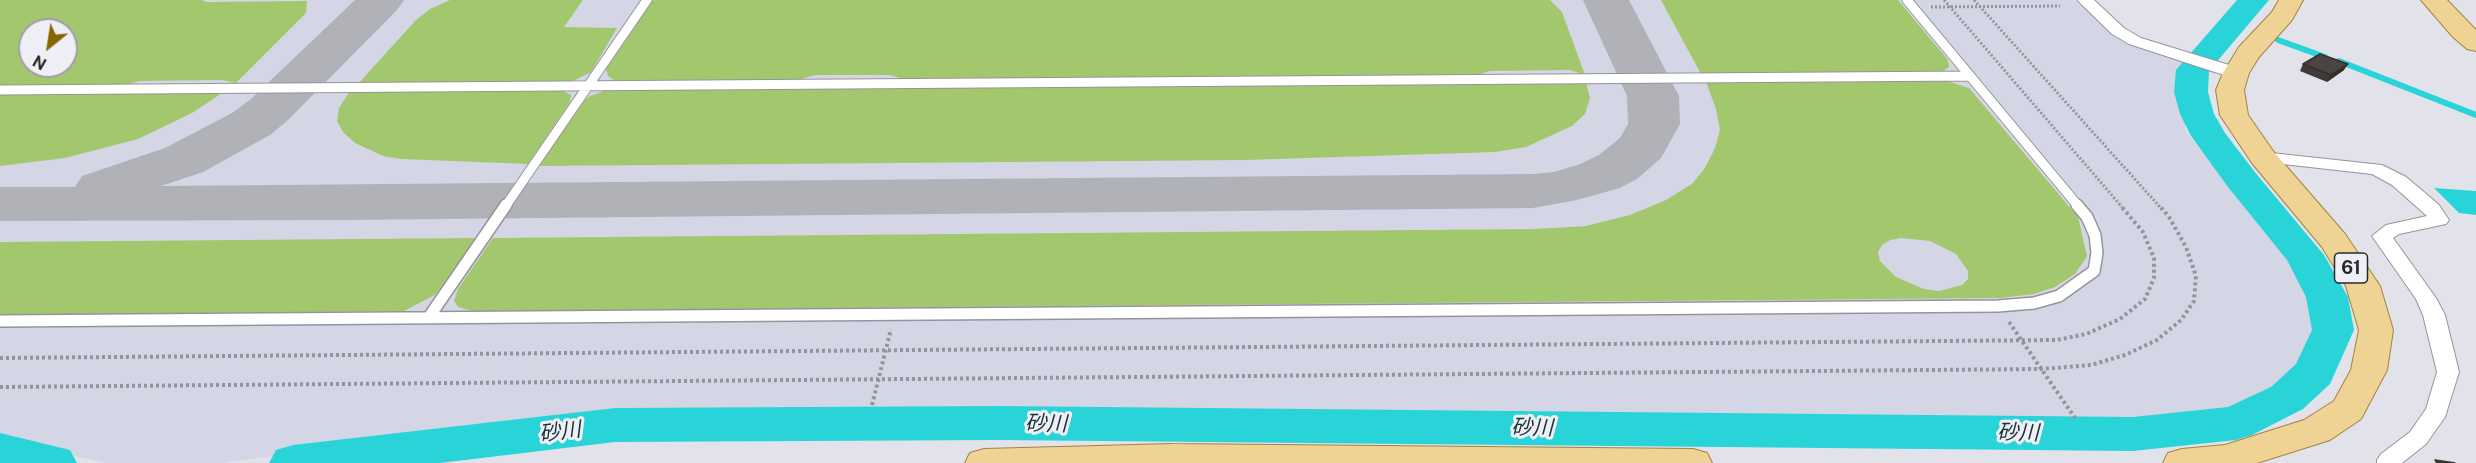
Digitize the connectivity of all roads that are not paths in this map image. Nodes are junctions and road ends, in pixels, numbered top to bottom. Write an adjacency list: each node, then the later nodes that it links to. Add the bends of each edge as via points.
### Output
1 (647, 0): 9 (lane)
2 (2085, 0): 7 (street, via 2118,31 2135,41)
3 (2291, 0): 7 (main road, 61, via 2283,15 2248,53)
4 (2433, 0): 6 (main road)
5 (1910, 3): 8 (lane)
6 (2476, 43)
7 (2224, 69): 11 (main road, 61, via 2234,116)
8 (1969, 76): 9 (lane); 12 (lane, via 2087,217 2095,235 2094,271 2059,296 1998,306)
9 (588, 86): 10 (lane); 12 (lane)
10 (0, 90)
11 (2262, 157): 16 (main road, 61, via 2334,241 2363,286 2376,330 2369,370 2348,410 2317,430 2225,459); 17 (street, via 2376,169 2399,181 2439,220 2393,229 2382,236 2426,298 2448,372 2437,411 2418,438)
12 (429, 317): 13 (lane)
13 (0, 321)
14 (984, 463): 15 (main road, via 1184,458)
15 (1693, 463)
16 (2182, 463)
17 (2389, 463)

